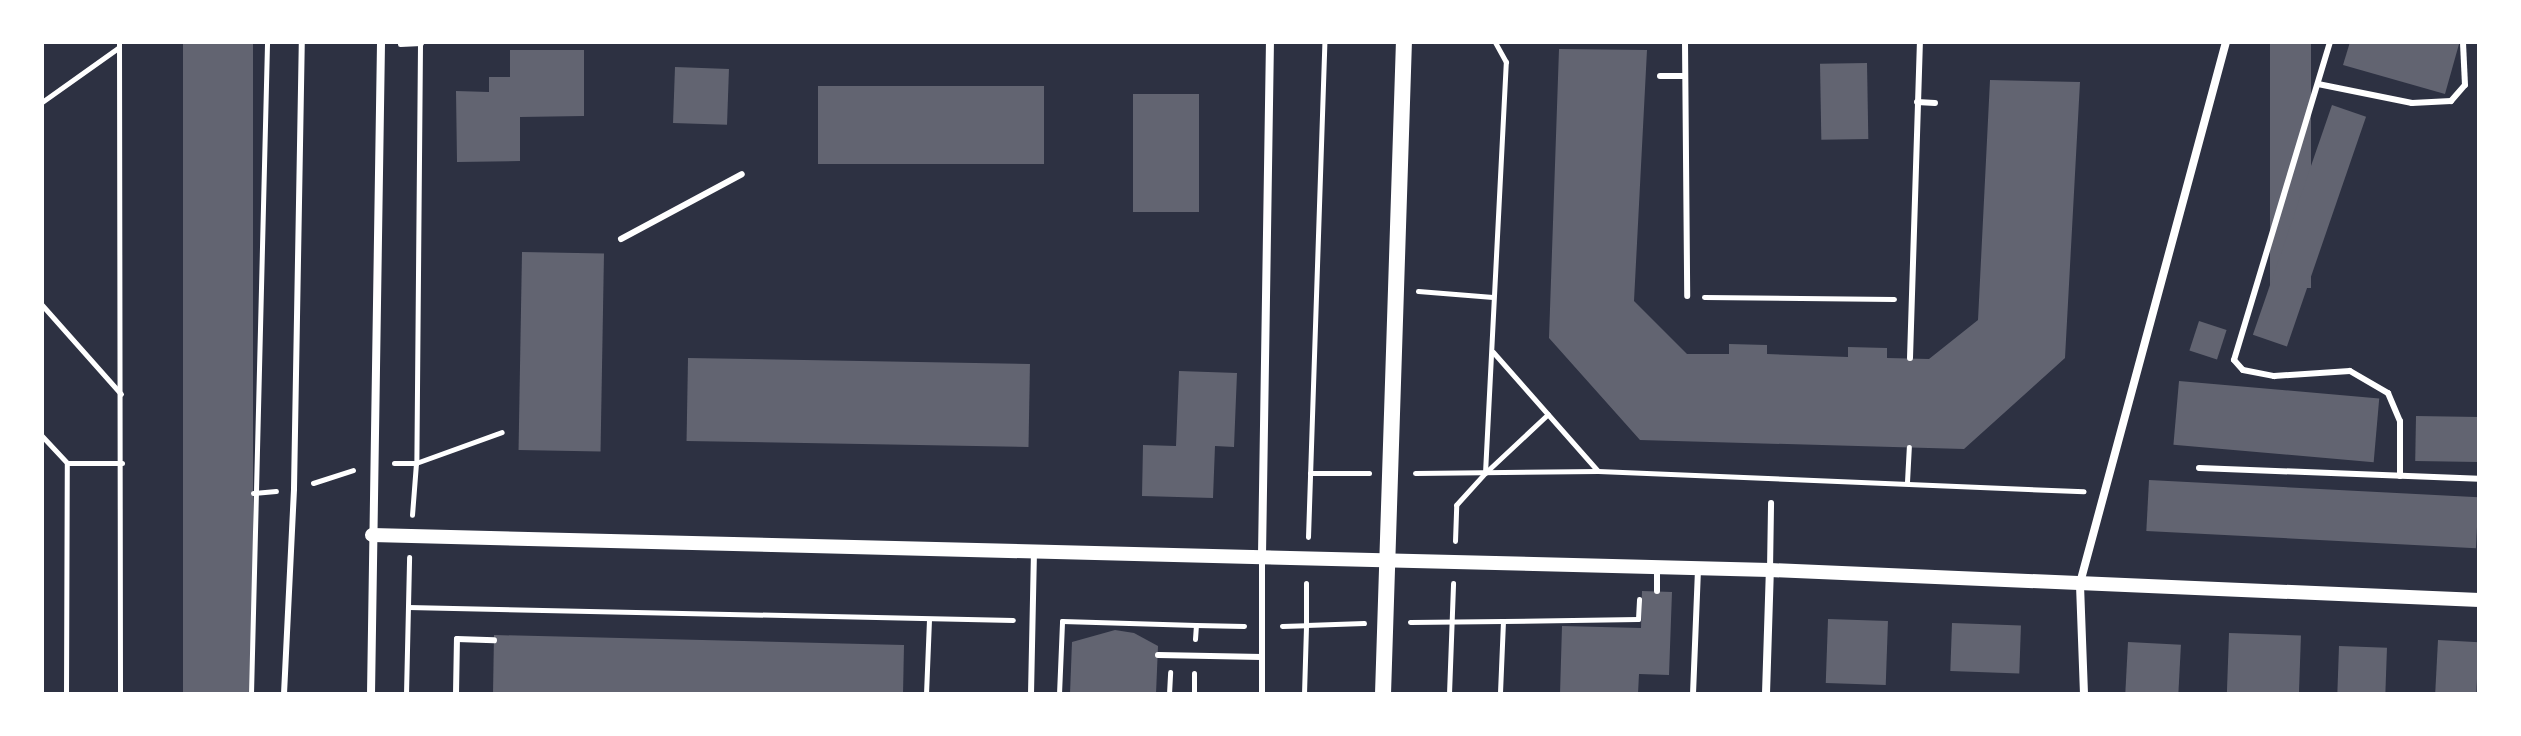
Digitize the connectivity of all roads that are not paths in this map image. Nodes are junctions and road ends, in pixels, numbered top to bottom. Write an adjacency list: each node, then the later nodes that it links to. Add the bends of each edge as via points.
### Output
1 (302, 42): 36 (lane, via 294,489)
2 (381, 42): 23 (street)
3 (1270, 42): 25 (street)
4 (1404, 42): 26 (main road)
5 (1685, 42): 11 (lane)
6 (1920, 42): 13 (lane)
7 (2226, 42): 30 (street)
8 (2330, 42): 12 (lane)
9 (2463, 42): 12 (lane, via 2465,85 2451,101 2412,103)
10 (1660, 76): 11 (lane)
11 (1684, 76): 17 (lane)
12 (2318, 84): 20 (lane, via 2234,360 2243,370 2274,376 2350,371 2388,393 2400,421)
13 (1917, 102): 14 (lane); 18 (lane)
14 (1935, 103)
15 (742, 174): 16 (lane)
16 (621, 239)
17 (1687, 296)
18 (1910, 358)
19 (2199, 468): 20 (lane)
20 (2400, 476): 21 (lane)
21 (2479, 479)
22 (1771, 503): 28 (lane)
23 (372, 535): 24 (street); 37 (street)
24 (1034, 551): 25 (street); 39 (lane)
25 (1262, 555): 26 (street); 35 (lane)
26 (1388, 560): 29 (street); 41 (main road)
27 (1698, 569): 28 (street); 29 (street); 42 (lane)
28 (1770, 570): 30 (street); 43 (street)
29 (1657, 575): 31 (lane)
30 (2080, 583): 32 (street); 44 (street)
31 (1657, 591)
32 (2479, 600)
33 (494, 640): 38 (lane, via 457,639)
34 (1158, 655): 35 (lane)
35 (1262, 657): 40 (lane)
36 (284, 694)
37 (371, 694)
38 (456, 694)
39 (1031, 694)
40 (1262, 694)
41 (1383, 694)
42 (1693, 694)
43 (1766, 694)
44 (2084, 694)

